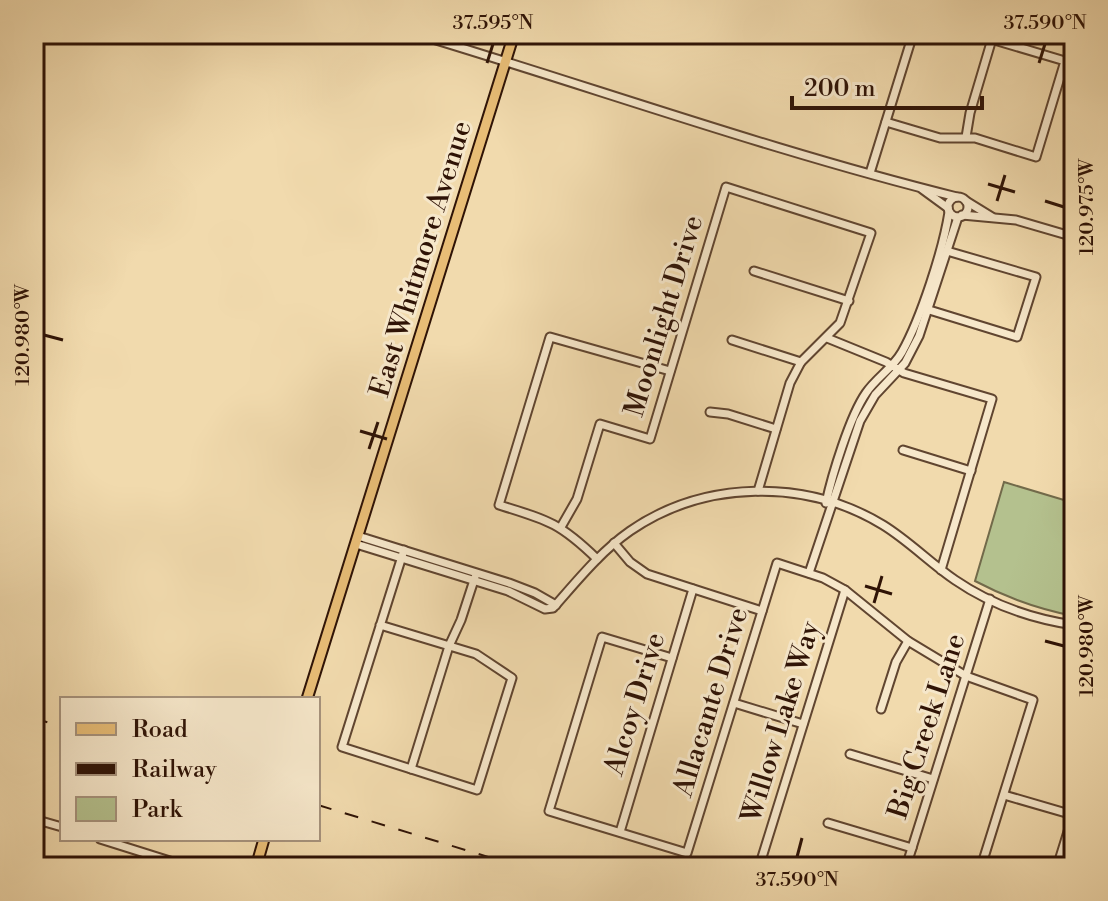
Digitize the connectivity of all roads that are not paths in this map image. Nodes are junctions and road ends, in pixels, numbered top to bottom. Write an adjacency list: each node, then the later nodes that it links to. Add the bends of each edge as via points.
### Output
1 (416, 34): 6 (street)
2 (514, 34): 6 (main road, East Whitmore Avenue)
3 (913, 34): 7 (street)
4 (974, 34): 5 (street)
5 (992, 39): 8 (street); 8 (street, via 1065,61 1036,157)
6 (506, 61): 9 (street); 32 (main road, East Whitmore Avenue)
7 (886, 122): 8 (street, via 932,136); 9 (street)
8 (966, 137)
9 (870, 173): 10 (street)
10 (922, 189): 11 (street); 12 (street)
11 (961, 198): 12 (street, via 951,199); 13 (street, via 967,209); 14 (street)
12 (948, 210): 13 (street); 19 (street)
13 (960, 216): 14 (street); 16 (street)
14 (992, 217): 15 (street)
15 (1074, 237)
16 (947, 251): 19 (street); 19 (street, via 1036,277 1017,337)
17 (754, 271): 18 (street)
18 (849, 301): 20 (street); 24 (street, Moonlight Drive, via 871,233 726,187)
19 (924, 309): 23 (street, via 911,352)
20 (827, 338): 22 (street); 23 (street)
21 (732, 340): 22 (street)
22 (801, 362): 26 (street)
23 (895, 367): 28 (street, via 992,399); 30 (street, via 860,421)
24 (670, 371): 31 (street, Moonlight Drive, via 650,439 600,424 577,499); 31 (street, via 550,337 499,505)
25 (710, 412): 26 (street)
26 (776, 429): 29 (street)
27 (903, 450): 28 (street)
28 (971, 471): 36 (street)
29 (758, 491): 30 (street); 33 (street, via 729,492 680,505)
30 (830, 502): 36 (street, via 883,525); 37 (street)
31 (561, 527): 35 (street)
32 (357, 540): 34 (street); 49 (main road, East Whitmore Avenue)
33 (614, 543): 35 (street); 39 (street, via 647,574)
34 (402, 554): 38 (street); 43 (street)
35 (597, 559): 38 (street, via 554,607 545,609)
36 (941, 570): 41 (street)
37 (809, 573): 40 (street); 42 (street, Allacante Drive, via 777,563)
38 (475, 577): 46 (street)
39 (693, 589): 42 (street); 47 (street, Alcoy Drive)
40 (845, 590): 45 (street); 52 (street, Willow Lake Way)
41 (990, 599): 44 (street); 48 (street, Big Creek Lane)
42 (762, 611): 50 (street, Allacante Drive)
43 (380, 625): 46 (street); 54 (street, via 342,747)
44 (1074, 625)
45 (908, 641): 48 (street); 51 (street)
46 (449, 646): 54 (street); 54 (street, via 476,654 512,678 477,790)
47 (672, 658): 61 (street, Alcoy Drive); 61 (street, via 602,637 549,811)
48 (966, 676): 55 (street, Big Creek Lane); 56 (street, via 1033,700)
49 (308, 697)
50 (734, 703): 52 (street); 61 (street, Allacante Drive, via 687,853)
51 (881, 709)
52 (803, 724): 67 (street, Willow Lake Way)
53 (850, 754): 55 (street)
54 (411, 769)
55 (933, 779): 64 (street, Big Creek Lane)
56 (1004, 795): 57 (street); 69 (street)
57 (1073, 813): 70 (street)
58 (34, 819): 60 (street)
59 (828, 823): 64 (street)
60 (60, 826)
61 (620, 832)
62 (106, 841): 65 (street)
63 (263, 841): 66 (main road)
64 (912, 848): 68 (street, Big Creek Lane)
65 (189, 867)
66 (256, 867)
67 (759, 867)
68 (906, 867)
69 (981, 867)
70 (1057, 867)

